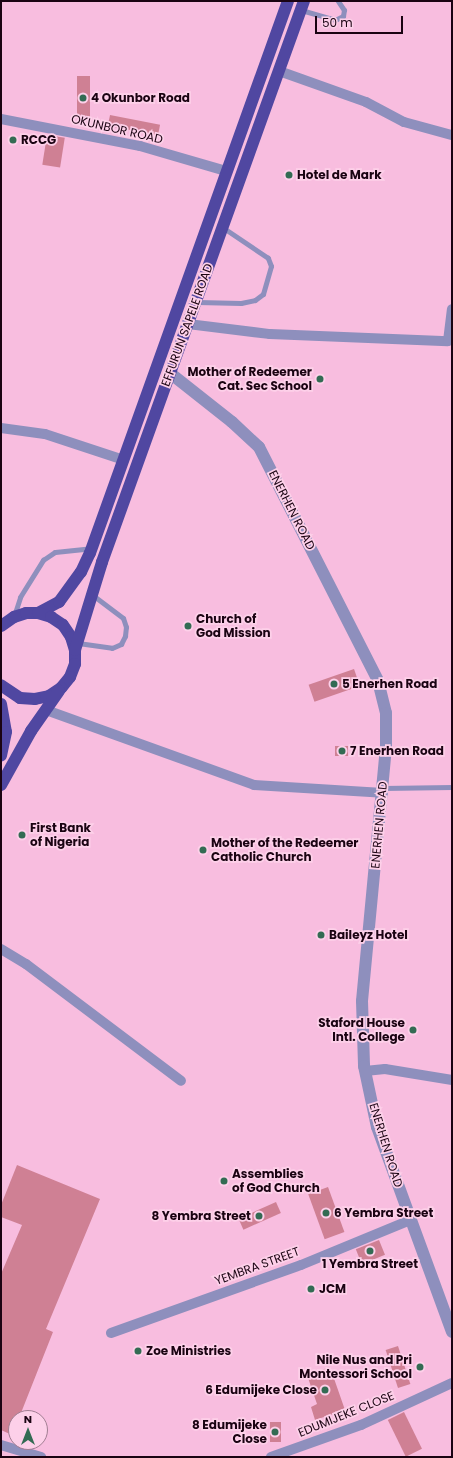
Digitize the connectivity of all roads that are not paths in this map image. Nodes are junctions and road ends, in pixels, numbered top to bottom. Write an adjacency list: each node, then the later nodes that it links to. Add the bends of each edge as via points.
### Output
1 (288, 1): 7 (highway, EFFURUN SAPELE ROAD)
2 (338, 1): 3 (lane, via 344,10 343,16 335,20)
3 (303, 6): 4 (highway, EFFURUN SAPELE ROAD)
4 (279, 71): 6 (street, via 366,102 404,122); 8 (highway, EFFURUN SAPELE ROAD)
5 (1, 119): 7 (street, OKUNBOR ROAD, via 140,146)
6 (452, 135)
7 (226, 171): 15 (highway, EFFURUN SAPELE ROAD)
8 (222, 227): 9 (highway, EFFURUN SAPELE ROAD); 9 (lane, via 268,258 271,266 263,294 255,300 241,303)
9 (196, 302): 11 (highway, EFFURUN SAPELE ROAD)
10 (452, 309): 12 (street)
11 (188, 324): 12 (street, via 270,334); 13 (highway, EFFURUN SAPELE ROAD)
12 (450, 341)
13 (170, 373): 17 (highway, EFFURUN SAPELE ROAD); 29 (street, ENERHEN ROAD, via 259,447 287,501 378,681 386,713)
14 (1, 428): 15 (street, via 45,434)
15 (124, 460): 16 (highway, EFFURUN SAPELE ROAD)
16 (92, 548): 18 (highway, EFFURUN SAPELE ROAD, via 82,572 71,588 59,602); 19 (lane, via 55,552 43,560 20,597)
17 (92, 595): 21 (highway, EFFURUN SAPELE ROAD); 21 (lane, via 123,618 126,627 124,636 121,644 112,648)
18 (38, 613): 19 (highway); 21 (highway, via 51,617 63,626)
19 (14, 617): 20 (highway)
20 (1, 626)
21 (76, 647): 23 (highway, EFFURUN SAPELE ROAD, via 72,671)
22 (1, 685): 23 (highway, via 20,698 35,699 49,696)
23 (61, 688): 25 (highway, EFFURUN SAPELE ROAD)
24 (1, 704): 26 (highway, via 6,732)
25 (46, 710): 27 (highway, EFFURUN SAPELE ROAD, via 31,731); 29 (street, via 254,784)
26 (1, 755)
27 (1, 786)
28 (452, 787): 29 (lane)
29 (383, 791): 31 (street, ENERHEN ROAD, via 362,1001)
30 (1, 949): 33 (street, via 26,964)
31 (365, 1071): 32 (street, via 385,1069); 34 (street, ENERHEN ROAD, via 378,1127)
32 (452, 1080)
33 (181, 1081)
34 (410, 1220): 35 (street, ENERHEN ROAD); 36 (street, YEMBRA STREET, via 301,1265)
35 (452, 1332)
36 (111, 1333)
37 (452, 1382): 40 (street, EDUMIJEKE CLOSE, via 361,1425)
38 (1, 1445): 39 (street)
39 (41, 1457)
40 (271, 1457)

